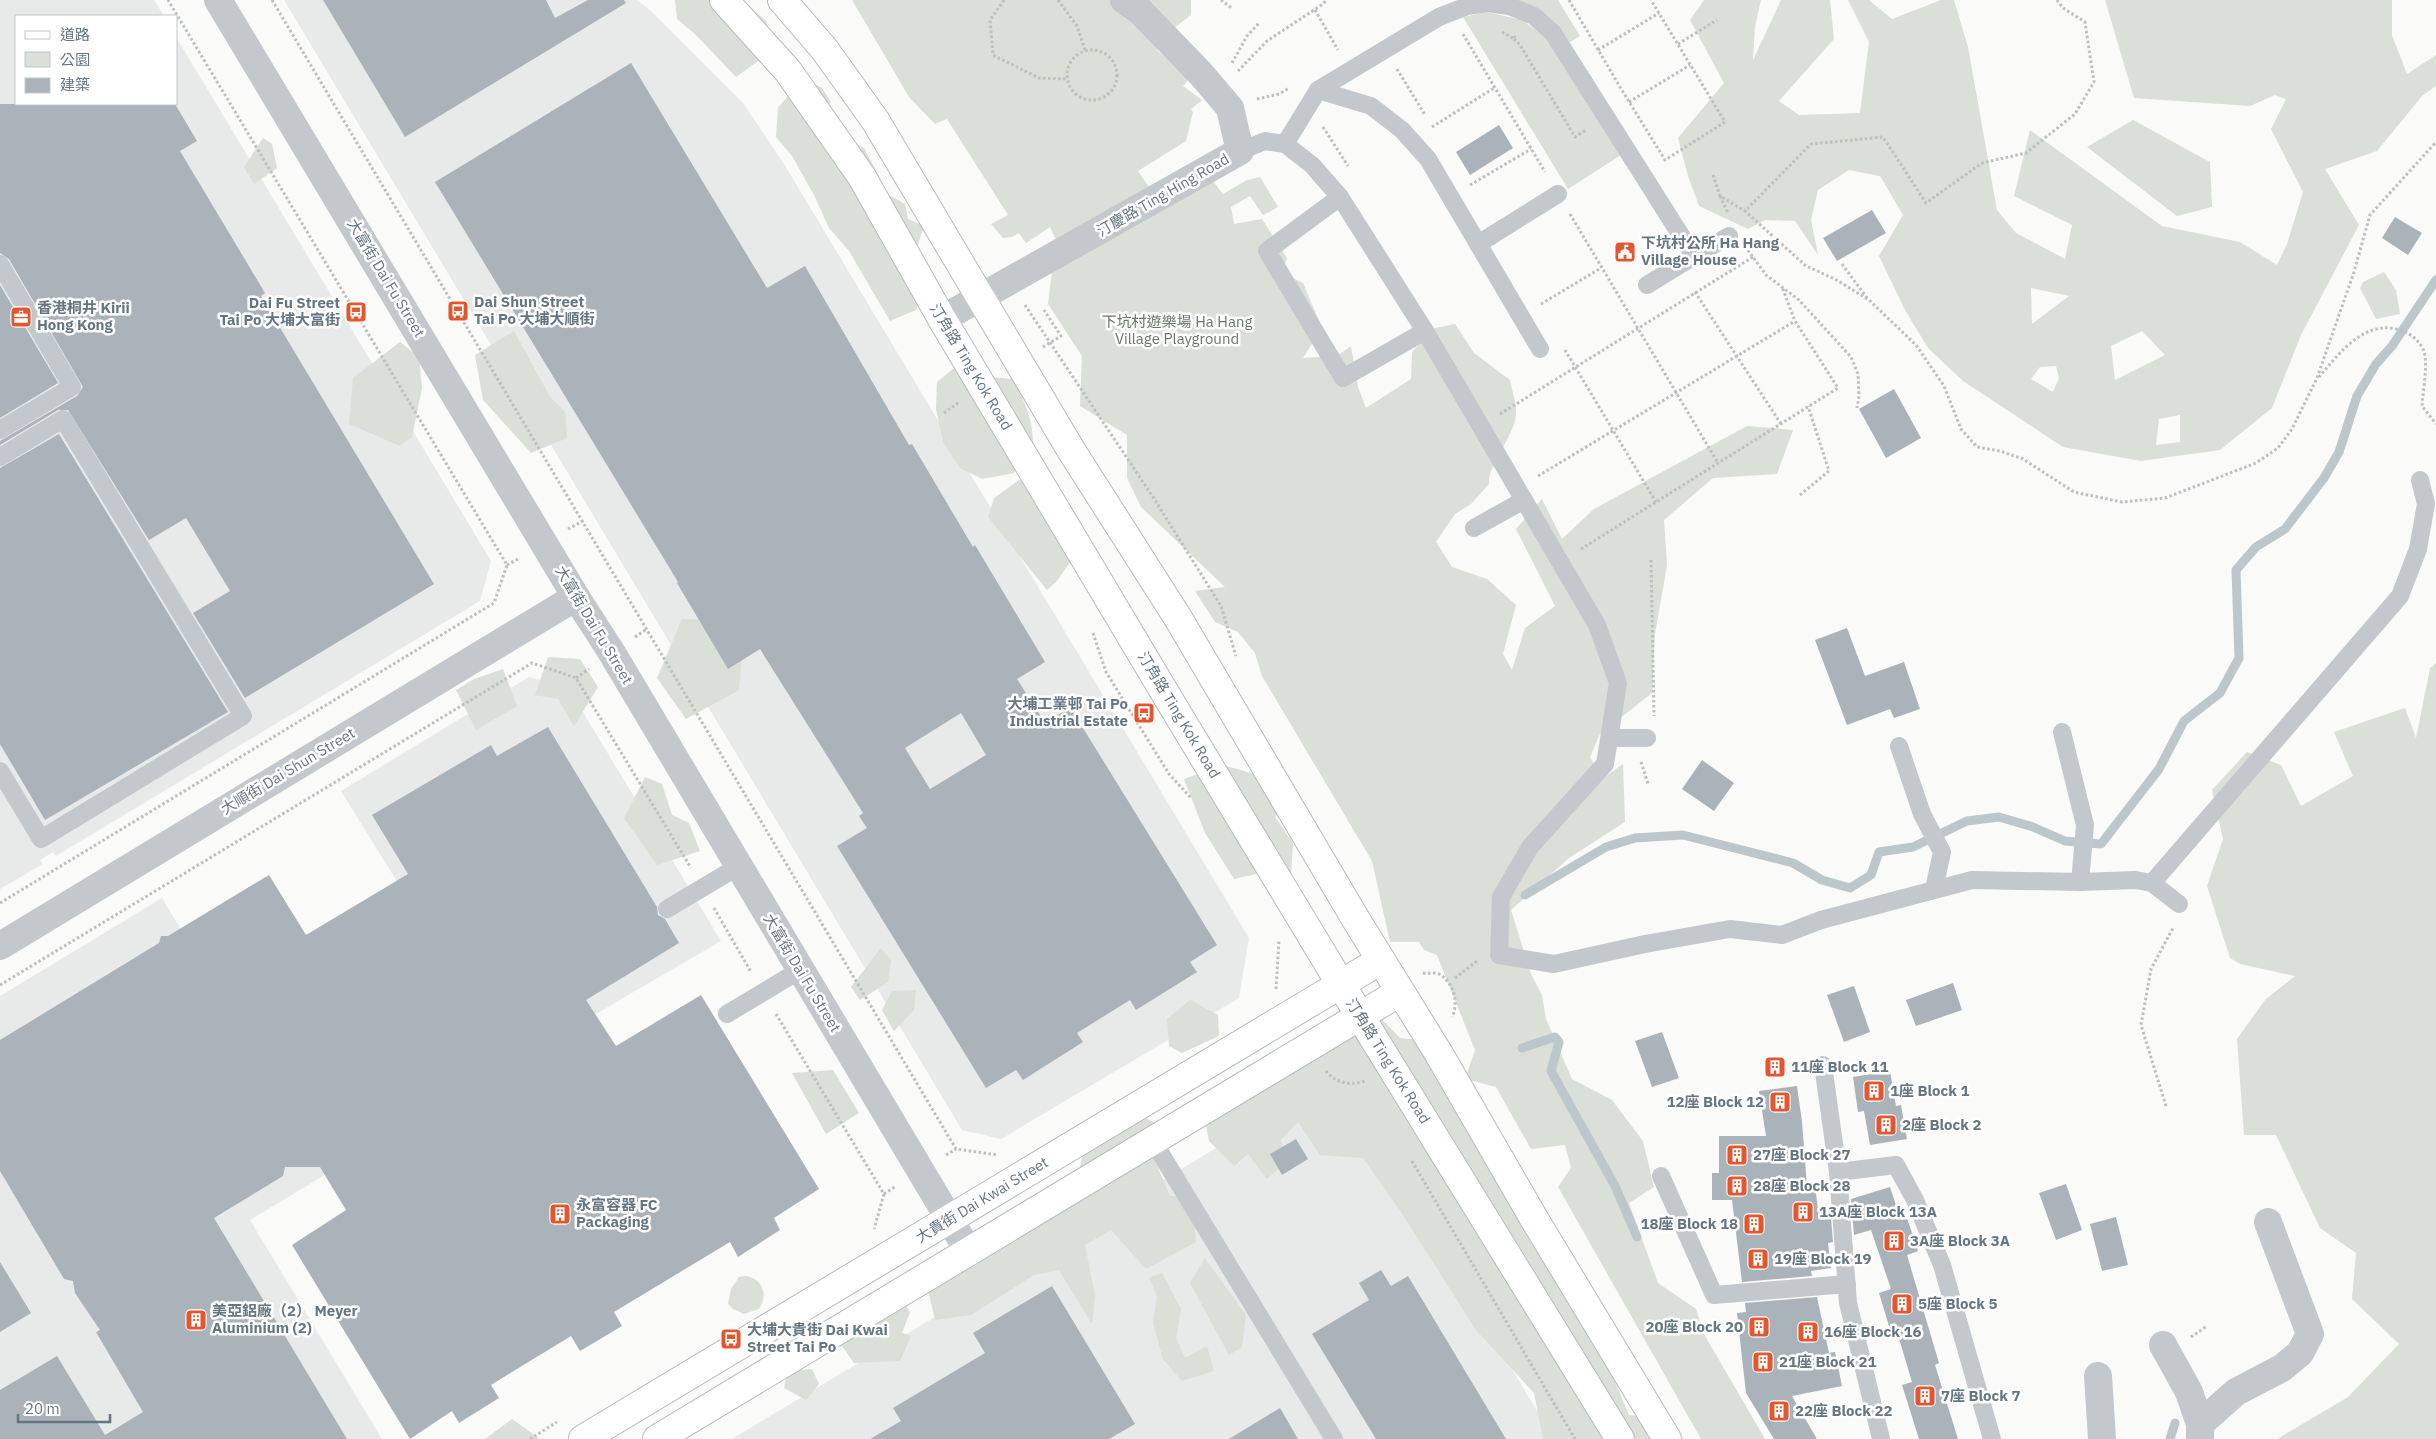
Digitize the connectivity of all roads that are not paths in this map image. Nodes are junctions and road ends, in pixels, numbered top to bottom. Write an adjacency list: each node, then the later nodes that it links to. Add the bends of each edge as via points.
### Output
1 (218, 0): 26 (street, 大富街 Dai Fu Street)
2 (724, 0): 18 (main road, 汀角路 Ting Kok Road, via 788,71 862,177)
3 (782, 0): 17 (main road, via 825,50 875,120)
4 (1124, 0): 9 (street, 汀慶路 Ting Hing Road, via 1147,18 1230,108)
5 (1449, 0): 6 (lane)
6 (1439, 17): 7 (lane); 14 (lane, via 1467,6 1488,3 1509,6 1534,16 1553,33)
7 (1318, 90): 8 (lane); 13 (lane, via 1370,106 1402,130 1428,159)
8 (1285, 144): 9 (lane, via 1264,141); 11 (lane, via 1312,164)
9 (1240, 151): 17 (street, 汀慶路 Ting Hing Road)
10 (1558, 194): 13 (lane)
11 (1340, 197): 19 (lane); 19 (lane, via 1267,252 1343,378)
12 (1729, 236): 14 (lane)
13 (1478, 244): 20 (lane)
14 (1694, 256): 16 (lane)
15 (0, 264): 21 (lane, via 72,387)
16 (1647, 285)
17 (982, 298): 18 (street, 汀慶路 Ting Hing Road); 39 (main road, via 1071,450 1178,618)
18 (942, 319): 41 (main road, 汀角路 Ting Kok Road)
19 (1425, 331): 24 (lane)
20 (1540, 349)
21 (0, 430)
22 (0, 457): 31 (lane, via 63,419 243,716 41,838)
23 (2420, 480): 34 (lane, via 2426,504 2418,549 2400,596)
24 (1524, 500): 25 (lane); 28 (lane, via 1597,625 1618,683)
25 (1474, 528)
26 (576, 597): 32 (street, 大富街 Dai Fu Street); 38 (street, 大順街 Dai Shun Street)
27 (2062, 732): 33 (lane, via 2085,825)
28 (1610, 738): 29 (lane); 35 (lane, via 1605,764 1530,846 1501,898 1498,955 1554,964 1730,929 1782,935 1821,920)
29 (1647, 738)
30 (1898, 746): 35 (lane, via 1922,814 1942,852)
31 (0, 772)
32 (738, 866): 37 (lane); 40 (street, 大富街 Dai Fu Street)
33 (2080, 882): 34 (lane, via 2136,880); 35 (lane, via 1972,880)
34 (2152, 883): 36 (lane)
35 (1934, 889)
36 (2179, 904)
37 (667, 909)
38 (0, 946)
39 (1381, 960): 41 (main road, 大貴街 Dai Kwai Street); 42 (main road)
40 (800, 970): 43 (lane); 49 (street, 大富街 Dai Fu Street)
41 (1341, 984): 44 (main road, 汀角路 Ting Kok Road); 49 (main road, 大貴街 Dai Kwai Street)
42 (1400, 992): 44 (main road); 60 (main road)
43 (727, 1014)
44 (1360, 1016): 46 (main road); 59 (main road, 汀角路 Ting Kok Road)
45 (1823, 1065): 47 (lane)
46 (1153, 1141): 51 (main road); 58 (lane)
47 (1838, 1172): 52 (lane); 62 (lane, via 1896,1165 1942,1264)
48 (1661, 1176): 52 (lane, via 1714,1295)
49 (949, 1219): 51 (street, 大富街 Dai Fu Street); 56 (main road, 大貴街 Dai Kwai Street)
50 (2268, 1222): 55 (street, via 2310,1334 2300,1353 2282,1368 2236,1392)
51 (969, 1252): 57 (main road)
52 (1847, 1284): 61 (lane, via 1848,1303)
53 (2163, 1345): 55 (street, via 2190,1392)
54 (2098, 1376): 63 (street)
55 (2200, 1432)
56 (583, 1439)
57 (657, 1439)
58 (1334, 1439)
59 (1620, 1439)
60 (1667, 1439)
61 (1881, 1439)
62 (1992, 1439)
63 (2102, 1439)

